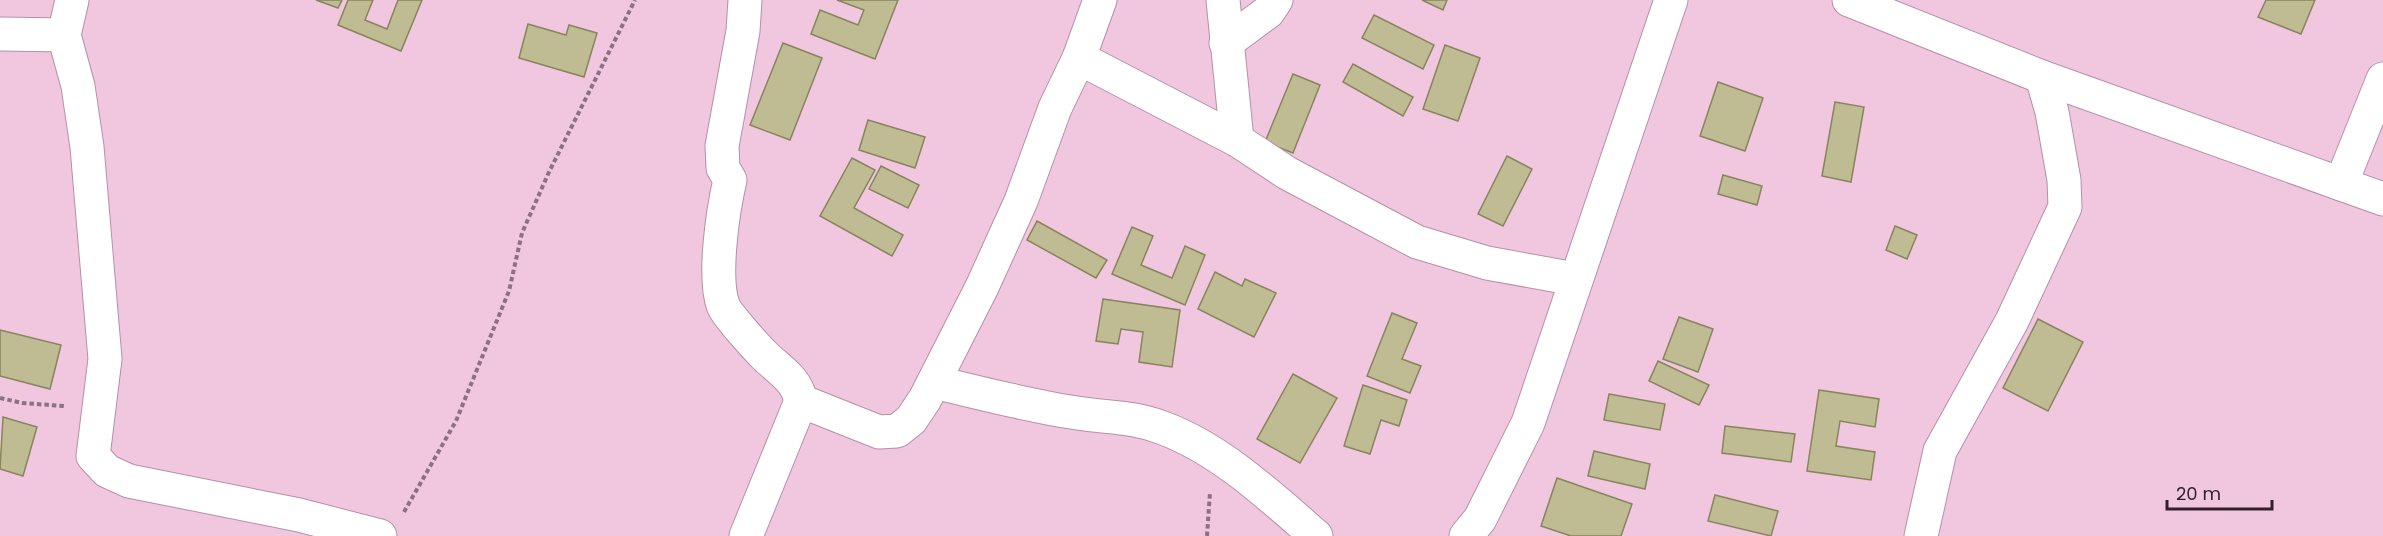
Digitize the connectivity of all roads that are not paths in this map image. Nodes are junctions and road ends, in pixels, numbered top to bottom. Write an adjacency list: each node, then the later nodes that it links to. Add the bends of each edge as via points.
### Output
1 (72, 0): 9 (street)
2 (745, 0): 19 (street, via 722,146 723,168 730,180 724,204 719,271 723,306 764,355 791,378)
3 (1100, 0): 11 (street)
4 (1223, 0): 10 (street)
5 (1276, 0): 10 (street, via 1268,12)
6 (1671, 0): 17 (street)
7 (1849, 0): 12 (street)
8 (0, 34): 9 (street)
9 (64, 35): 20 (street, via 78,86 87,147 105,358 93,456 107,471 129,481 299,515)
10 (1226, 43): 14 (street)
11 (1080, 58): 14 (street); 18 (street, via 1055,108 1021,201)
12 (2042, 76): 15 (street); 24 (street, via 2064,180 2065,207 2012,321 1940,451)
13 (2383, 79): 15 (street)
14 (1237, 140): 17 (street, via 1287,173 1417,242 1487,263)
15 (2341, 184): 16 (street)
16 (2383, 199)
17 (1575, 279): 23 (street, via 1528,423 1480,519)
18 (934, 382): 19 (street, via 911,420 897,431 879,432); 22 (street, via 1022,404 1079,414 1130,417 1165,428 1217,456)
19 (801, 401): 21 (street)
20 (391, 526)
21 (746, 536)
22 (1316, 536)
23 (1466, 536)
24 (1922, 536)

